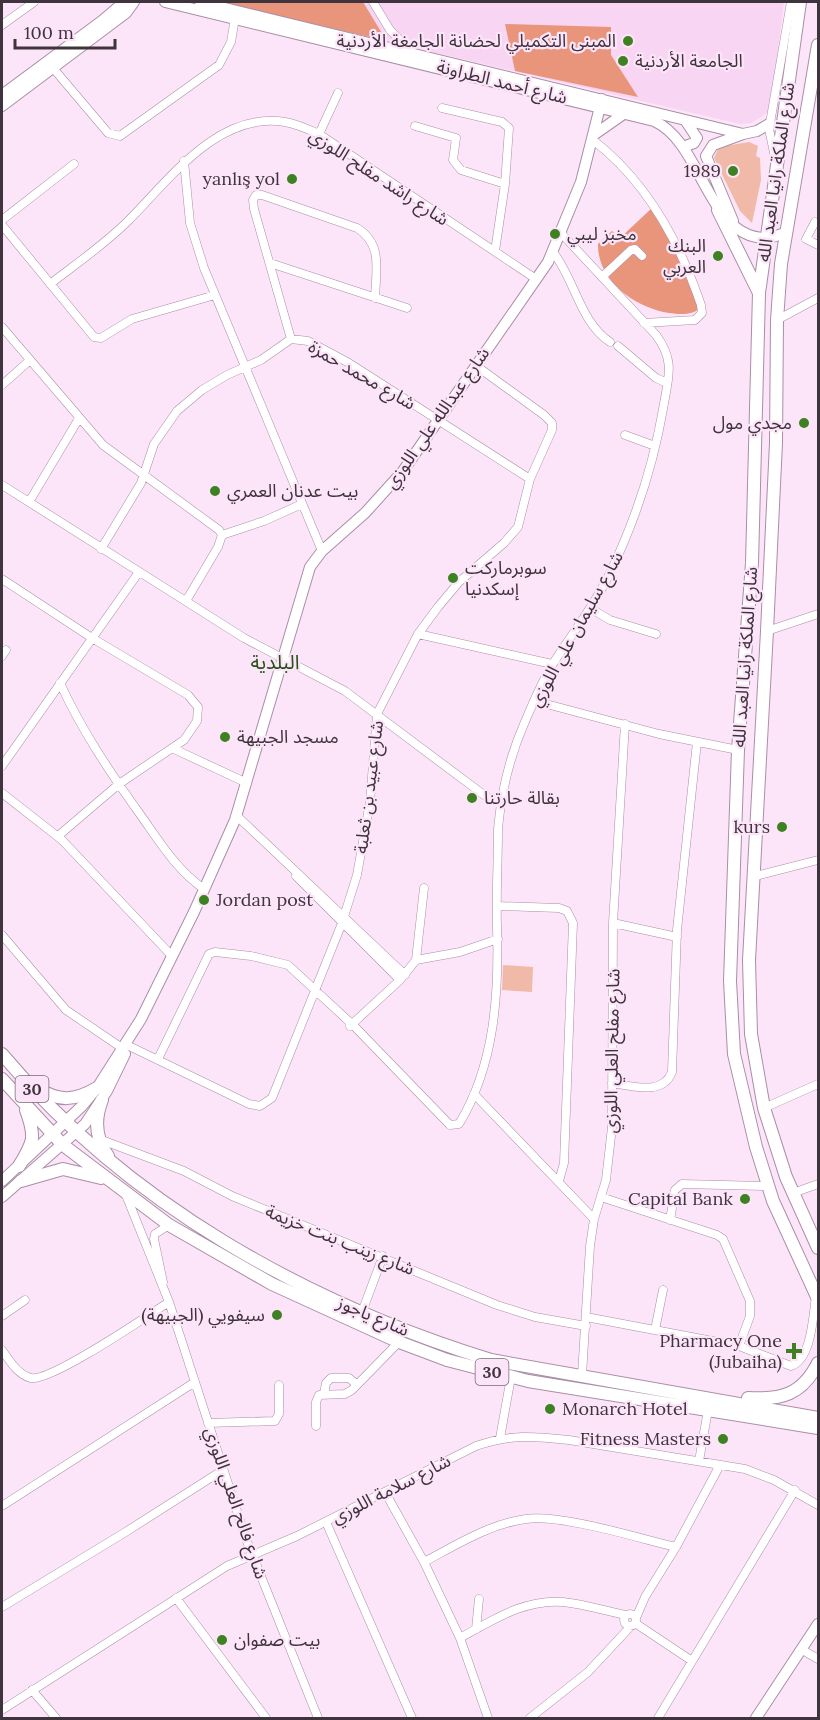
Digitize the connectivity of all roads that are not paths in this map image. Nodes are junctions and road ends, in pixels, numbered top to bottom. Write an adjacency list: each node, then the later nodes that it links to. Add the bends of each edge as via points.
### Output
1 (34, 2): 11 (street)
2 (134, 2): 9 (street)
3 (145, 2): 9 (street)
4 (165, 2): 10 (street, شارع أحمد الطراونة)
5 (200, 2): 14 (street, شارع أحمد الطراونة)
6 (373, 2): 12 (street)
7 (791, 2): 24 (street)
8 (800, 2): 32 (main road, شارع الملكة رانيا العبد الله)
9 (121, 6): 16 (street); 18 (street)
10 (235, 18): 16 (street, via 231,42 219,65 120,136 108,134); 19 (street, شارع أحمد الطراونة)
11 (2, 25)
12 (390, 30): 14 (street); 15 (street)
13 (819, 45): 39 (main road, شارع الملكة رانيا العبد الله)
14 (387, 47): 15 (street, شارع أحمد الطراونة)
15 (411, 52): 19 (street, شارع أحمد الطراونة)
16 (52, 68): 20 (street)
17 (338, 93): 26 (street)
18 (2, 95)
19 (601, 103): 22 (street, شارع أحمد الطراونة); 23 (street, شارع أحمد الطراونة); 28 (street, شارع عبدالله علي اللوزي)
20 (2, 106)
21 (442, 108): 33 (street, via 507,125)
22 (625, 113): 28 (street); 29 (street, شارع أحمد الطراونة, via 662,125)
23 (685, 120): 27 (street, شارع أحمد الطراونة); 29 (street, via 697,138 694,144)
24 (769, 124): 27 (street); 32 (street)
25 (415, 126): 33 (street, via 456,138 453,160 459,168)
26 (320, 134): 30 (street, شارع راشد مفلح اللوزي, via 285,122 260,121 231,132); 42 (street, شارع راشد مفلح اللوزي)
27 (743, 134): 37 (street, via 713,145 706,156)
28 (594, 137): 38 (street, شارع عبدالله علي اللوزي); 57 (street, via 626,170 660,216 701,305 702,313 695,320)
29 (683, 147): 34 (street, شارع أحمد الطراونة)
30 (184, 161): 50 (street, شارع راشد مفلح اللوزي, via 120,228); 52 (street, via 190,223)
31 (74, 164): 35 (street)
32 (777, 167): 40 (main road, شارع الملكة رانيا العبد الله)
33 (505, 184): 42 (street)
34 (718, 210): 37 (street, شارع أحمد الطراونة); 51 (main road)
35 (2, 222): 50 (street)
36 (815, 222): 41 (street, via 806,239)
37 (734, 224): 40 (street, شارع أحمد الطراونة, via 746,233)
38 (561, 233): 43 (street, شارع عبدالله علي اللوزي); 48 (street, شارع سليمان علي اللوزي)
39 (786, 233): 40 (street); 46 (main road, شارع الملكة رانيا العبد الله)
40 (766, 238): 47 (main road, شارع الملكة رانيا العبد الله)
41 (819, 245)
42 (495, 251): 49 (street, شارع راشد مفلح اللوزي)
43 (553, 252): 49 (street, شارع عبدالله علي اللوزي); 63 (street, via 568,272 592,328)
44 (642, 256): 48 (street, via 631,250)
45 (270, 263): 53 (street); 53 (street, via 254,209 254,198 258,195 365,233 377,253); 59 (street)
46 (781, 264): 47 (main road); 56 (main road, شارع الملكة رانيا العبد الله)
47 (762, 266): 51 (main road, شارع الملكة رانيا العبد الله)
48 (602, 277): 57 (street, شارع سليمان علي اللوزي)
49 (536, 279): 61 (street, شارع عبدالله علي اللوزي)
50 (50, 284): 52 (street, via 97,338 142,315)
51 (759, 294): 94 (main road, شارع الملكة رانيا العبد الله, via 752,563)
52 (215, 295): 62 (street)
53 (375, 298): 55 (street)
54 (819, 298): 56 (street)
55 (407, 308)
56 (777, 320): 82 (main road, شارع الملكة رانيا العبد الله)
57 (644, 322): 63 (street, شارع سليمان علي اللوزي, via 668,356)
58 (2, 327): 60 (street)
59 (291, 339): 62 (street, شارع محمد حمزة); 66 (street, شارع محمد حمزة, via 308,341 349,363)
60 (29, 362): 64 (street); 65 (street)
61 (475, 365): 66 (street, شارع عبدالله علي اللوزي); 70 (street, شارع عبيد بن ثعلبة, via 552,423)
62 (245, 367): 69 (street, شارع محمد حمزة, via 202,390 177,411 154,444); 73 (street)
63 (667, 383): 68 (street, شارع سليمان علي اللوزي)
64 (2, 385)
65 (78, 420): 69 (street); 72 (street)
66 (437, 420): 70 (street, شارع محمد حمزة); 76 (street, شارع عبدالله علي اللوزي, via 386,490)
67 (624, 435): 68 (street)
68 (655, 446): 80 (street, شارع سليمان علي اللوزي, via 639,505)
69 (143, 477): 74 (street, via 212,523); 75 (street, شارع محمد حمزة)
70 (530, 479): 83 (street, شارع عبيد بن ثعلبة, via 518,527 459,582)
71 (2, 485): 72 (street)
72 (29, 502): 75 (street)
73 (302, 504): 74 (street); 76 (street)
74 (222, 535): 79 (street)
75 (101, 549): 77 (street)
76 (322, 551): 86 (street, شارع عبدالله علي اللوزي, via 310,567)
77 (139, 572): 79 (street); 85 (street)
78 (2, 579): 85 (street)
79 (186, 601): 86 (street)
80 (590, 608): 84 (street, via 610,620); 87 (street, شارع سليمان علي اللوزي)
81 (819, 614): 82 (street)
82 (767, 631): 103 (main road, شارع الملكة رانيا العبد الله)
83 (418, 634): 87 (street); 90 (street, شارع عبيد بن ثعلبة)
84 (656, 634)
85 (92, 638): 88 (street); 93 (street, via 194,701 198,707 197,721)
86 (283, 658): 90 (street, via 345,691); 96 (street, شارع عبدالله علي اللوزي)
87 (552, 664): 89 (street, شارع سليمان علي اللوزي)
88 (60, 683): 95 (street); 97 (street)
89 (535, 701): 91 (street); 99 (street, شارع سليمان علي اللوزي, via 523,727)
90 (377, 714): 99 (street, via 488,798); 107 (street, شارع عبيد بن ثعلبة, via 364,839)
91 (625, 723): 92 (street); 108 (street, شارع مفلح العلي اللوزي)
92 (697, 742): 94 (street); 110 (street)
93 (174, 748): 96 (street); 97 (street)
94 (738, 750): 141 (main road, شارع الملكة رانيا العبد الله, via 730,981 732,1036 737,1075)
95 (2, 766)
96 (247, 783): 100 (street, شارع عبدالله علي اللوزي)
97 (119, 784): 101 (street); 105 (street, via 175,864)
98 (2, 793): 101 (street)
99 (501, 803): 106 (street, شارع سليمان علي اللوزي)
100 (236, 815): 105 (street, شارع عبدالله علي اللوزي); 107 (street)
101 (57, 836): 112 (street)
102 (819, 860): 103 (street)
103 (752, 878): 128 (main road, شارع الملكة رانيا العبد الله, via 751,1034)
104 (424, 888): 113 (street)
105 (204, 889): 112 (street, شارع عبدالله علي اللوزي)
106 (497, 906): 111 (street, شارع سليمان علي اللوزي); 139 (street, via 559,908 567,911 573,922 565,1144)
107 (343, 919): 114 (street); 115 (street, شارع عبيد بن ثعلبة)
108 (614, 923): 110 (street); 122 (street, شارع مفلح العلي اللوزي)
109 (2, 935): 117 (street, via 66,1010)
110 (677, 937): 122 (street, via 669,1079 652,1088)
111 (498, 939): 113 (street, via 460,952); 125 (street, شارع سليمان علي اللوزي, via 494,1023)
112 (172, 956): 117 (street, شارع عبدالله علي اللوزي)
113 (416, 960): 114 (street)
114 (402, 977): 116 (street)
115 (314, 990): 116 (street); 119 (street, via 285,962 212,952 205,958); 119 (street, شارع عبيد بن ثعلبة, via 275,1094 265,1104 249,1104)
116 (349, 1023): 125 (street, شارع سليمان علي اللوزي, via 450,1125 459,1124)
117 (125, 1047): 119 (street); 124 (street, شارع عبدالله علي اللوزي); 126 (street, شارع عبدالله علي اللوزي)
118 (2, 1054): 121 (main road, شارع ياجوز / 30)
119 (158, 1059)
120 (2, 1079): 127 (main road, شارع ياجوز / 30)
121 (23, 1080): 124 (main road, via 60,1099 81,1098); 129 (main road, شارع ياجوز / 30)
122 (612, 1083): 145 (street, شارع مفلح العلي اللوزي, via 611,1137)
123 (819, 1084): 128 (street)
124 (97, 1088): 129 (street, شارع عبدالله علي اللوزي)
125 (474, 1094): 139 (street)
126 (102, 1100): 130 (street, شارع عبدالله علي اللوزي); 132 (main road, via 97,1114)
127 (25, 1106): 131 (main road, شارع ياجوز / 30); 134 (main road, via 34,1137)
128 (764, 1108): 142 (main road, شارع الملكة رانيا العبد الله)
129 (65, 1122): 130 (main road, شارع ياجوز / 30); 131 (street, شارع عبدالله علي اللوزي)
130 (77, 1133): 133 (street, شارع عبدالله علي اللوزي); 135 (main road, شارع ياجوز / 30)
131 (52, 1134): 133 (main road, شارع ياجوز / 30); 134 (street, شارع عبدالله علي اللوزي)
132 (99, 1139): 135 (main road); 150 (street, شارع زينب بنت خزيمة)
133 (63, 1144): 137 (street, شارع عبدالله علي اللوزي); 138 (main road, شارع ياجوز / 30)
134 (19, 1166): 136 (street, شارع عبدالله علي اللوزي)
135 (116, 1167): 156 (main road, شارع ياجوز / 30, via 235,1248)
136 (2, 1181)
137 (21, 1181): 138 (main road, via 63,1169); 144 (street, شارع عبدالله علي اللوزي)
138 (110, 1181): 143 (main road, شارع ياجوز / 30)
139 (559, 1181): 146 (street)
140 (819, 1184): 142 (street)
141 (768, 1186): 147 (street, via 682,1184 675,1190); 153 (main road, شارع الملكة رانيا العبد الله)
142 (793, 1193): 149 (main road, شارع الملكة رانيا العبد الله)
143 (126, 1194): 148 (main road, شارع ياجوز / 30); 151 (street, شارع فالح العلي اللوزي)
144 (2, 1197)
145 (601, 1197): 146 (street, شارع مفلح العلي اللوزي); 147 (street)
146 (594, 1219): 158 (street, شارع مفلح العلي اللوزي)
147 (670, 1220): 162 (street, via 717,1235 726,1243 750,1301 750,1316)
148 (169, 1224): 151 (street, شارع فالح العلي اللوزي, via 153,1239 163,1278); 161 (main road, شارع ياجوز / 30, via 272,1284)
149 (819, 1248)
150 (383, 1256): 156 (street); 159 (street, شارع زينب بنت خزيمة, via 516,1312)
151 (161, 1286): 155 (street, شارع فالح العلي اللوزي)
152 (663, 1290): 160 (street)
153 (818, 1298): 162 (street, via 810,1339 796,1365 785,1366)
154 (25, 1300): 157 (street)
155 (169, 1302): 163 (street, via 40,1378 20,1372); 167 (street, شارع فالح العلي اللوزي)
156 (362, 1312): 165 (main road, شارع ياجوز / 30, via 491,1360)
157 (2, 1316)
158 (586, 1317): 159 (street, شارع مفلح العلي اللوزي); 160 (street)
159 (586, 1326): 165 (street, شارع مفلح العلي اللوزي)
160 (655, 1330): 162 (street)
161 (399, 1342): 166 (main road, شارع ياجوز / 30); 168 (street)
162 (739, 1346)
163 (2, 1350)
164 (817, 1369): 170 (main road, via 795,1390 777,1399 695,1390)
165 (582, 1375): 170 (main road, شارع ياجوز / 30)
166 (511, 1377): 172 (main road, شارع ياجوز / 30); 177 (street)
167 (195, 1382): 174 (street, شارع فالح العلي اللوزي); 184 (street)
168 (356, 1384): 171 (street, via 345,1394); 171 (street, via 349,1378 331,1378)
169 (279, 1385): 174 (street, via 279,1414 275,1421)
170 (675, 1392): 173 (main road, شارع ياجوز / 30)
171 (324, 1394): 175 (street, via 316,1398)
172 (708, 1410): 176 (main road, شارع ياجوز / 30); 178 (street)
173 (819, 1418)
174 (208, 1423): 180 (street, شارع فالح العلي اللوزي)
175 (316, 1426)
176 (819, 1428)
177 (500, 1438): 178 (street, شارع سلامة اللوزي, via 549,1438); 182 (street, شارع سلامة اللوزي)
178 (699, 1461): 179 (street, شارع سلامة اللوزي)
179 (720, 1465): 181 (street, شارع سلامة اللوزي, via 745,1469); 186 (street)
180 (223, 1470): 187 (street, شارع فالح العلي اللوزي); 191 (street)
181 (795, 1490): 183 (street, شارع سلامة اللوزي); 198 (street)
182 (385, 1492): 185 (street, شارع سلامة اللوزي); 188 (street)
183 (819, 1504)
184 (2, 1506)
185 (326, 1522): 187 (street, شارع سلامة اللوزي); 204 (street)
186 (676, 1547): 188 (street, via 556,1520 527,1519 492,1527); 192 (street)
187 (253, 1556): 189 (street, شارع سلامة اللوزي, via 227,1566); 203 (street, شارع فالح العلي اللوزي)
188 (424, 1562): 195 (street)
189 (176, 1598): 199 (street, شارع سلامة اللوزي); 202 (street)
190 (479, 1599): 194 (street)
191 (2, 1606)
192 (629, 1620): 194 (street, via 563,1602 530,1604); 198 (street); 206 (street, via 588,1672)
193 (819, 1624): 196 (street)
194 (476, 1629): 195 (street)
195 (460, 1638): 205 (street)
196 (801, 1649): 197 (street); 208 (street)
197 (819, 1659)
198 (692, 1661): 207 (street)
199 (32, 1690): 200 (street, شارع سلامة اللوزي); 201 (street)
200 (2, 1710)
201 (56, 1719)
202 (266, 1719)
203 (318, 1719)
204 (412, 1719)
205 (488, 1719)
206 (530, 1719)
207 (658, 1719)
208 (756, 1719)

